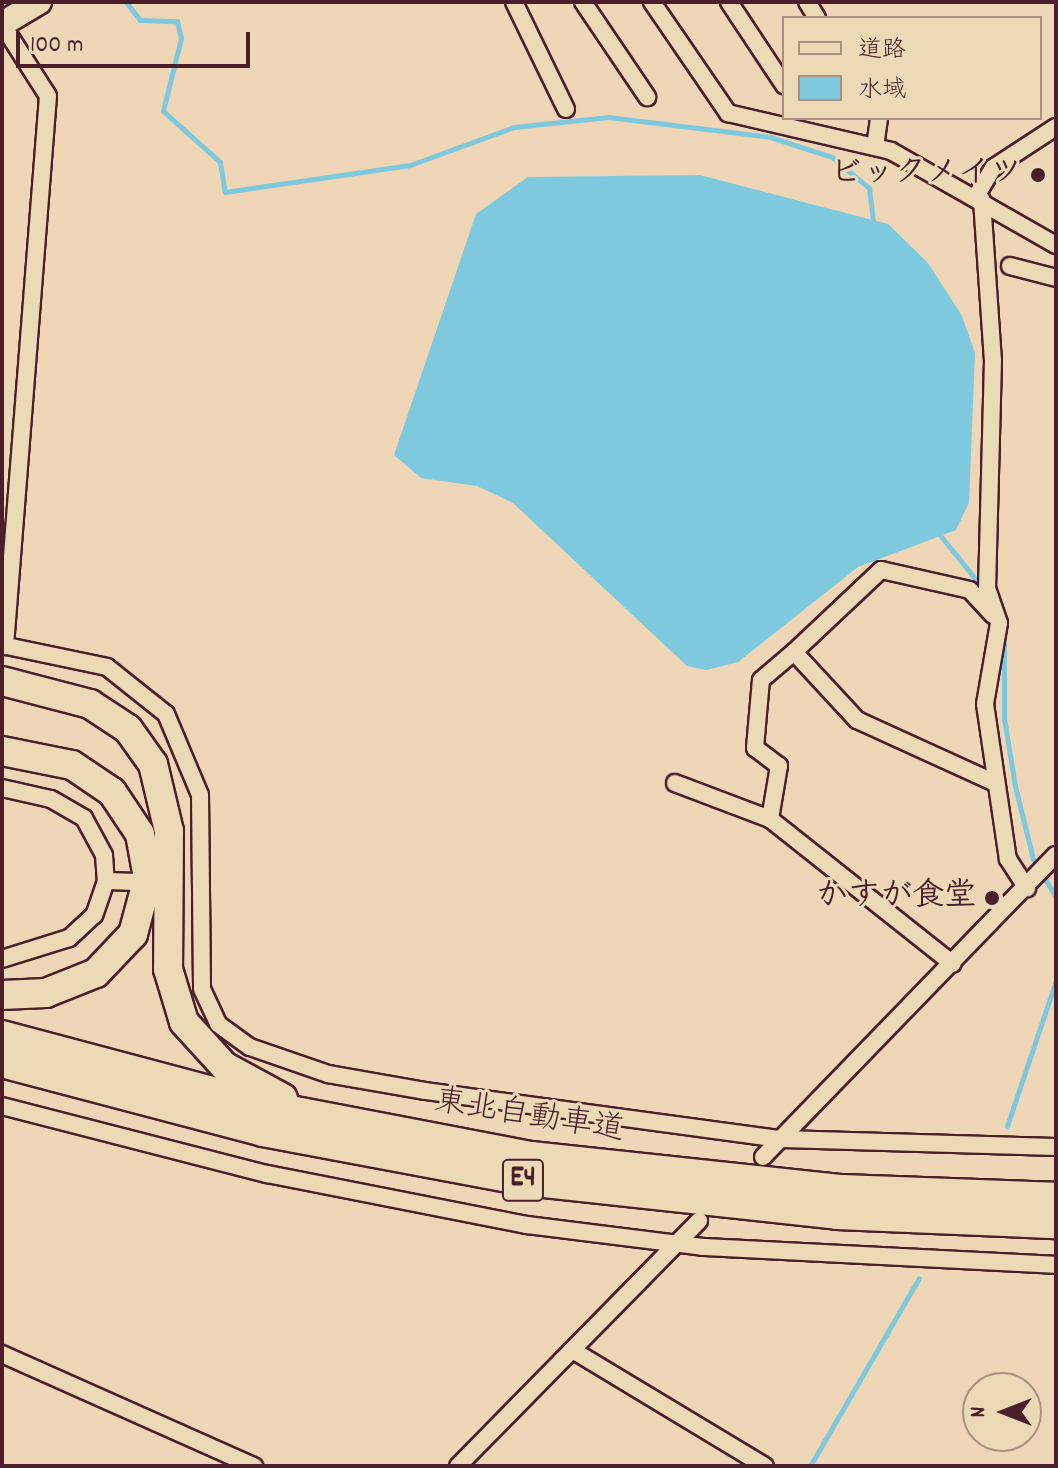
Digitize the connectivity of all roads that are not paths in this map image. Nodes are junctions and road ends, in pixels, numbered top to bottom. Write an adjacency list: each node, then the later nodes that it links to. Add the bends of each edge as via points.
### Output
1 (39, 2): 6 (main road)
2 (514, 2): 9 (street)
3 (583, 2): 8 (street)
4 (652, 2): 11 (street, via 728,113)
5 (729, 2): 7 (street)
6 (2, 24): 19 (street, via 48,96)
7 (782, 82)
8 (647, 97)
9 (566, 109)
10 (879, 120): 13 (street)
11 (810, 124): 13 (street)
12 (1056, 127): 14 (street, via 993,168)
13 (875, 147): 14 (street)
14 (978, 199): 15 (street); 18 (street, via 993,360 987,588)
15 (1056, 245)
16 (1010, 266): 17 (street)
17 (1056, 278)
18 (999, 623): 20 (street, via 970,590 881,570); 24 (street, via 985,704)
19 (3, 646): 31 (street, via 107,667 166,714 200,795)
20 (794, 652): 24 (street, via 857,720); 26 (street, via 761,680 755,748 779,766)
21 (2, 681): 39 (highway, via 70,696 128,729 165,793 168,969 184,1022 224,1066)
22 (2, 751): 35 (highway, via 72,765 112,792 140,834 148,878 133,934 96,973 46,993)
23 (675, 783): 26 (street)
24 (995, 783): 32 (street, via 1008,859)
25 (2, 788): 28 (street, via 51,799 84,818 104,855)
26 (770, 819): 34 (street)
27 (1056, 855): 32 (street)
28 (106, 881): 29 (street); 33 (street, via 94,915 69,938)
29 (138, 882)
30 (183, 884): 31 (street)
31 (202, 885): 40 (street, via 200,965 207,1007 250,1047 328,1074 425,1091)
32 (1027, 888): 34 (street)
33 (2, 959)
34 (953, 964): 40 (street)
35 (2, 995)
36 (2, 1035): 39 (highway, 東北自動車道 / E4)
37 (2, 1063): 45 (highway, 東北自動車道 / E4, via 290,1138 541,1183 821,1214)
38 (2, 1106): 46 (street, via 384,1200)
39 (335, 1120): 43 (highway, 東北自動車道 / E4, via 607,1166 842,1189)
40 (782, 1139): 41 (street); 42 (street)
41 (1056, 1147)
42 (763, 1157)
43 (1056, 1197)
44 (699, 1221): 46 (street)
45 (1056, 1224)
46 (677, 1243): 47 (street); 48 (street)
47 (1056, 1265)
48 (574, 1351): 51 (street); 52 (street)
49 (2, 1354): 50 (street)
50 (254, 1466)
51 (458, 1466)
52 (765, 1466)

